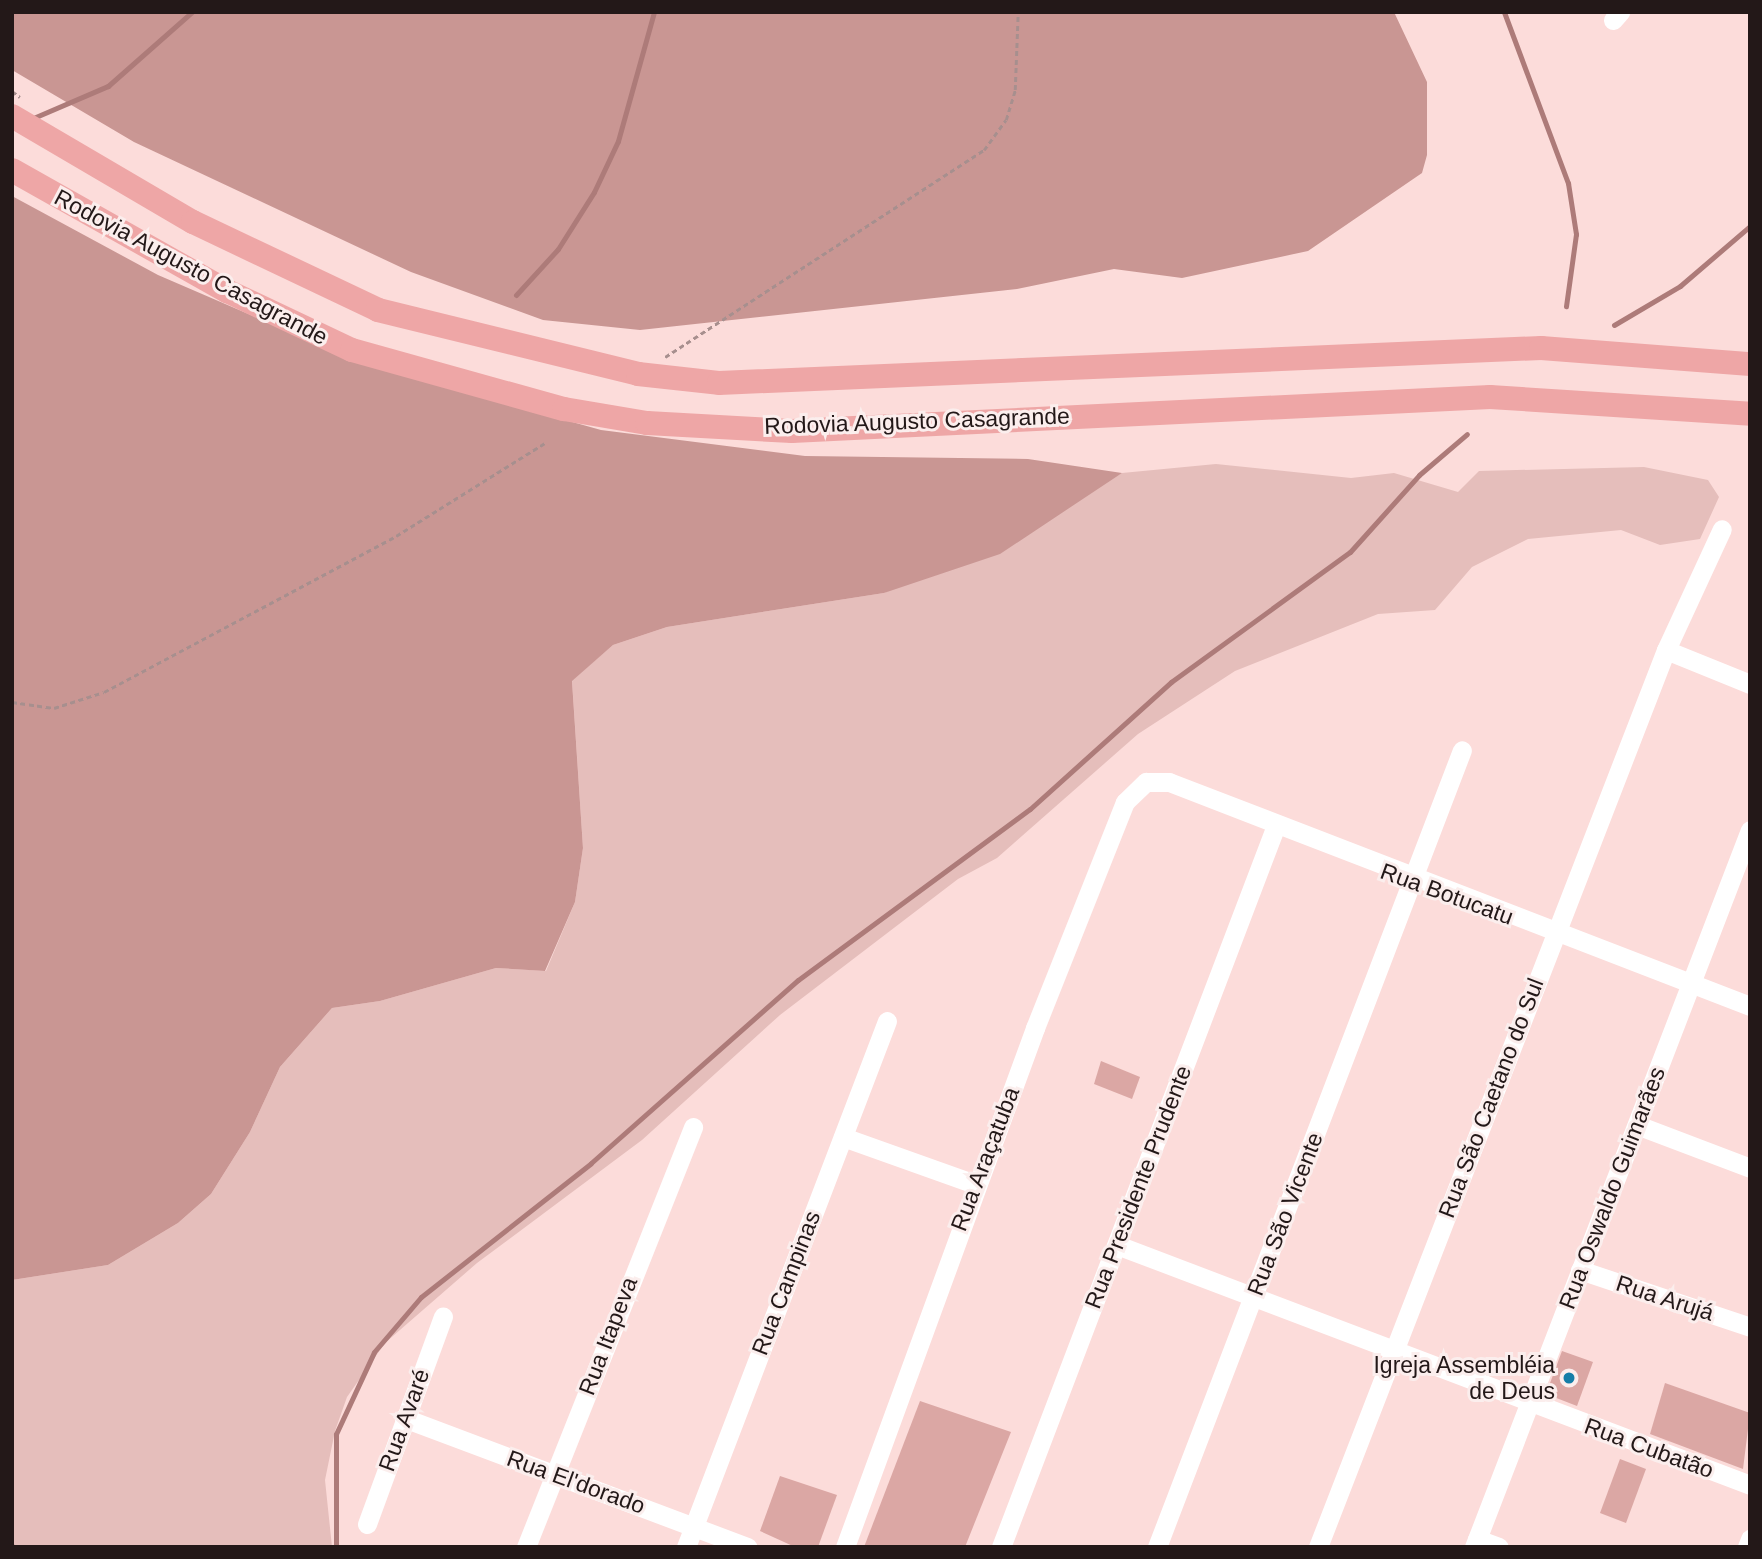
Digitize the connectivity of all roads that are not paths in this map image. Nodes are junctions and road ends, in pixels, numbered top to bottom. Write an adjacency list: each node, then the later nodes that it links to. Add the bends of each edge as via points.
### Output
1 (18, 107): 3 (main road, Rodovia Augusto Casagrande, via 249,251 378,310 438,330 719,383 1541,348)
2 (12, 170): 4 (main road, Rodovia Augusto Casagrande, via 227,291 352,350 564,409 647,423 792,431 1490,397)
3 (1750, 364)
4 (1750, 414)
5 (1722, 529): 6 (street, Rua São Caetano do Sul)
6 (1666, 650): 7 (street); 13 (street, Rua São Caetano do Sul)
7 (1750, 684)
8 (1462, 750): 12 (street, Rua São Vicente)
9 (1146, 782): 10 (street, Rua Botucatu, via 1169,782); 21 (street, Rua Araçatuba, via 1125,802)
10 (1275, 828): 12 (street, Rua Botucatu); 22 (street, Rua Presidente Prudente)
11 (1748, 841): 14 (street, Rua Oswaldo Guimarães)
12 (1413, 882): 13 (street, Rua Botucatu); 24 (street, Rua São Vicente)
13 (1555, 934): 14 (street, Rua Botucatu); 27 (street, Rua São Caetano do Sul)
14 (1691, 984): 15 (street, Rua Botucatu); 17 (street, Rua Oswaldo Guimarães)
15 (1750, 1006)
16 (887, 1020): 19 (street, Rua Campinas)
17 (1637, 1125): 20 (street); 23 (street, Rua Oswaldo Guimarães)
18 (693, 1127): 30 (street, Rua Itapeva)
19 (843, 1138): 21 (street); 33 (street, Rua Campinas)
20 (1750, 1168)
21 (975, 1184): 39 (street, Rua Araçatuba)
22 (1117, 1245): 24 (street, Rua Cubatão); 40 (street, Rua Presidente Prudente)
23 (1580, 1270): 26 (street, Rua Arujá); 28 (street, Rua Oswaldo Guimarães)
24 (1254, 1295): 27 (street, Rua Cubatão); 41 (street, Rua São Vicente)
25 (443, 1316): 29 (street, Rua Avaré)
26 (1750, 1327)
27 (1394, 1351): 28 (street, Rua Cubatão); 42 (street, Rua São Caetano do Sul)
28 (1529, 1403): 31 (street, Rua Cubatão); 35 (street, Rua Oswaldo Guimarães)
29 (404, 1418): 30 (street, Rua El'dorado); 32 (street, Rua Avaré)
30 (555, 1474): 33 (street, Rua El'dorado); 36 (street, Rua Itapeva)
31 (1750, 1485)
32 (367, 1524)
33 (694, 1527): 37 (street, Rua Campinas); 38 (street, Rua El'dorado)
34 (1750, 1539): 44 (street)
35 (1476, 1543): 43 (street)
36 (526, 1547)
37 (686, 1547)
38 (748, 1547)
39 (845, 1547)
40 (1001, 1547)
41 (1157, 1547)
42 (1318, 1547)
43 (1499, 1547)
44 (1747, 1547)

